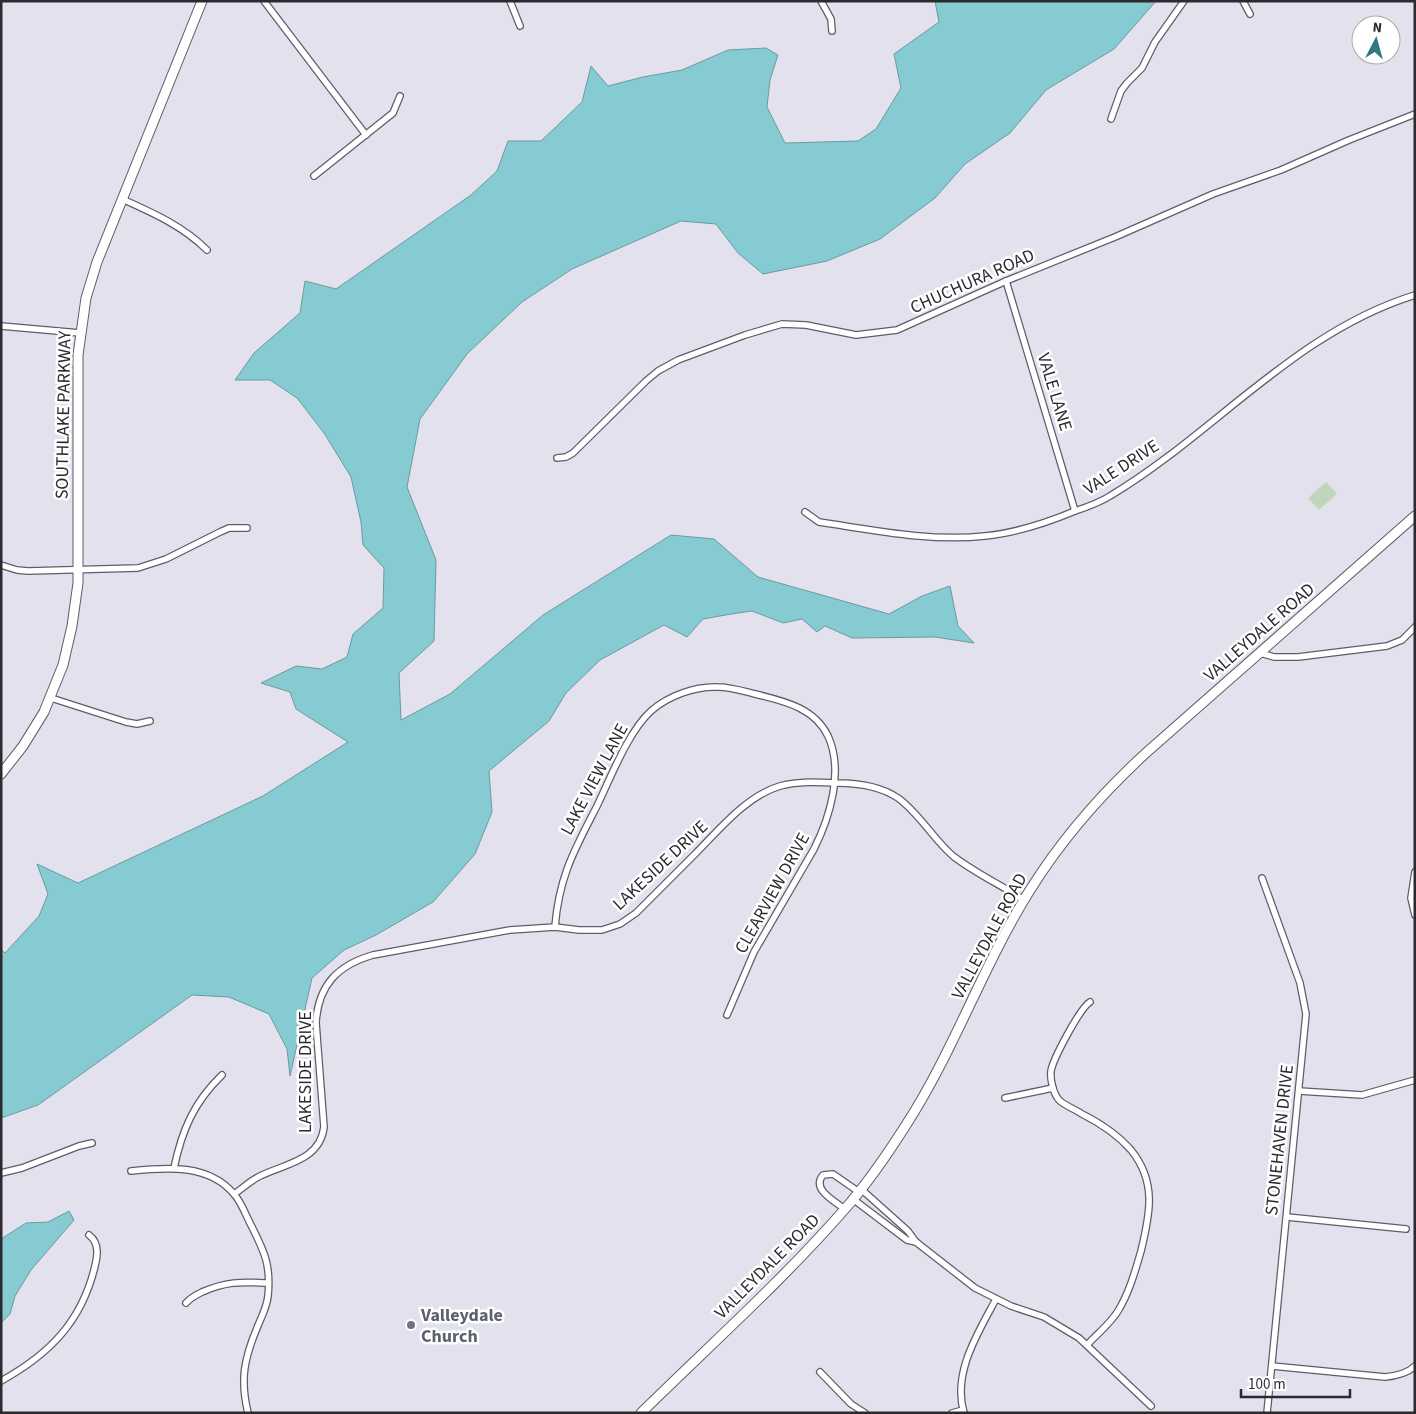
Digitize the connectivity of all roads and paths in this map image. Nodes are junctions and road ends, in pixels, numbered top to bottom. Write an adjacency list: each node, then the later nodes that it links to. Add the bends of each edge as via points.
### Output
1 (202, 1): 15 (main road, SOUTHLAKE PARKWAY)
2 (264, 1): 13 (street)
3 (510, 1): 8 (street)
4 (821, 1): 9 (street, via 831,18)
5 (1184, 1): 12 (street, via 1155,42 1142,68 1122,91)
6 (1243, 1): 7 (street)
7 (1250, 14)
8 (520, 26)
9 (832, 31)
10 (400, 96): 13 (street, via 393,113)
11 (1415, 114): 17 (street, CHUCHURA ROAD)
12 (1111, 119)
13 (366, 135): 14 (street)
14 (314, 176)
15 (122, 199): 16 (street, via 166,219); 20 (main road, SOUTHLAKE PARKWAY, via 91,280)
16 (207, 250)
17 (1006, 281): 21 (street, CHUCHURA ROAD, via 897,330 856,335 806,325 782,324 678,360 646,381 573,454); 22 (street, VALE LANE)
18 (1415, 296): 22 (street, VALE DRIVE, via 1366,315 1317,342 1147,471 1110,496)
19 (1, 326): 20 (street)
20 (80, 333): 27 (main road, SOUTHLAKE PARKWAY, via 77,372)
21 (557, 458)
22 (1076, 511): 23 (street, VALE DRIVE, via 1041,525 970,538 915,535 819,522)
23 (804, 512)
24 (1415, 516): 29 (main road, VALLEYDALE ROAD)
25 (247, 528): 27 (street, via 229,528 146,566 125,570)
26 (1, 564): 27 (street, via 17,570)
27 (78, 570): 30 (main road, SOUTHLAKE PARKWAY, via 68,647)
28 (1415, 627): 29 (street, via 1402,640 1387,646 1285,658)
29 (1260, 653): 36 (main road, VALLEYDALE ROAD, via 1108,790 1065,840)
30 (50, 698): 31 (street, via 126,722); 32 (main road, SOUTHLAKE PARKWAY, via 34,731)
31 (150, 721)
32 (1, 774)
33 (834, 782): 36 (street, LAKESIDE DRIVE, via 870,786 898,798 953,855); 38 (street, LAKESIDE DRIVE, via 780,786 756,798 636,913 620,924 602,930); 38 (street, LAKE VIEW LANE, via 834,762 828,738 818,721 796,706 718,687 677,696 653,710 642,722 613,772 566,868); 40 (street, CLEARVIEW DRIVE, via 822,834 754,952)
34 (1415, 872): 37 (street, via 1411,898)
35 (1262, 878): 44 (street, STONEHAVEN DRIVE, via 1305,1000 1306,1023)
36 (1024, 900): 50 (main road, VALLEYDALE ROAD, via 908,1123)
37 (1415, 915)
38 (555, 927): 51 (street, LAKESIDE DRIVE, via 499,932 373,955 338,972 320,999 316,1013 324,1127 320,1140 303,1159 260,1176)
39 (1090, 1002): 43 (street, via 1080,1012 1054,1061)
40 (727, 1015)
41 (222, 1075): 47 (street, via 188,1120)
42 (1415, 1080): 44 (street, via 1362,1095)
43 (1053, 1088): 45 (street); 60 (street, via 1059,1100 1111,1131 1130,1149 1141,1165 1150,1195 1148,1222 1129,1289 1114,1316)
44 (1299, 1091): 53 (street, STONEHAVEN DRIVE)
45 (1005, 1098)
46 (92, 1143): 49 (street)
47 (174, 1168): 48 (street); 51 (street, via 209,1175)
48 (132, 1171)
49 (1, 1173)
50 (858, 1193): 52 (main road, VALLEYDALE ROAD); 52 (street, via 833,1174 823,1174 819,1179 820,1188); 56 (street); 56 (street, via 907,1240)
51 (234, 1194): 57 (street, via 268,1260)
52 (845, 1210): 68 (main road, VALLEYDALE ROAD)
53 (1287, 1217): 54 (street); 61 (street, STONEHAVEN DRIVE)
54 (1406, 1229)
55 (89, 1235): 64 (street, via 97,1246 96,1263 79,1311 49,1348)
56 (916, 1242): 58 (street, via 975,1288)
57 (268, 1283): 59 (street, via 228,1282 189,1299); 67 (street, via 267,1303 244,1366 242,1385)
58 (996, 1299): 60 (street, via 1044,1317); 66 (street, via 965,1365)
59 (186, 1304)
60 (1087, 1345): 65 (street)
61 (1272, 1366): 62 (street, via 1385,1377 1395,1376); 71 (street, STONEHAVEN DRIVE)
62 (1415, 1366)
63 (820, 1372): 69 (street, via 851,1404)
64 (1, 1380)
65 (1151, 1406)
66 (963, 1411): 70 (street)
67 (248, 1413)
68 (641, 1413)
69 (865, 1413)
70 (952, 1413)
71 (1267, 1413)

